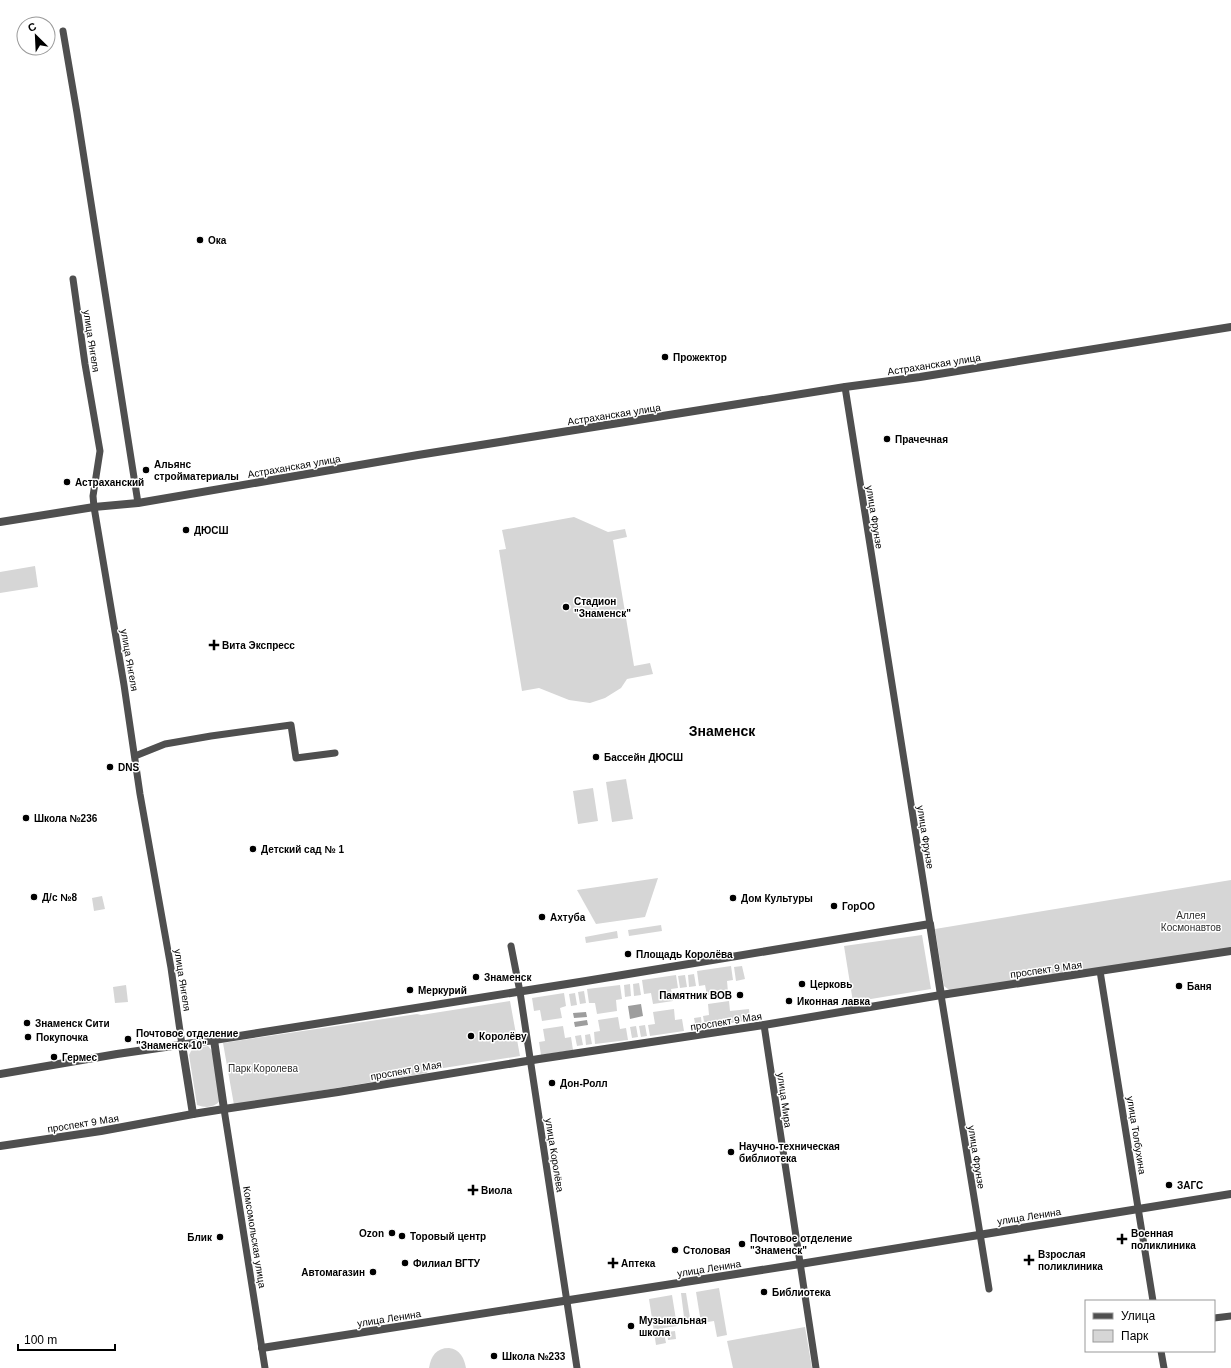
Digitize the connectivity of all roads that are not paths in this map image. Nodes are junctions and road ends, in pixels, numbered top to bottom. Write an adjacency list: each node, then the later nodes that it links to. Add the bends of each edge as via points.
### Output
1 (63, 31): 5 (street, улица Янгеля)
2 (72, 278): 6 (street, улица Янгеля, via 100,451 93,496)
3 (1231, 327): 4 (street, Астраханская улица)
4 (845, 387): 5 (street, Астраханская улица, via 418,455); 10 (street, улица Фрунзе)
5 (138, 503): 6 (street, Астраханская улица)
6 (94, 507): 7 (street, Астраханская улица); 9 (street, улица Янгеля)
7 (0, 522)
8 (335, 753): 9 (street, via 296,758 291,725 175,742)
9 (135, 756): 18 (street, улица Янгеля)
10 (930, 924): 14 (street); 15 (street, улица Фрунзе)
11 (511, 946): 14 (street, улица Королёва)
12 (1231, 951): 13 (street, проспект 9 Мая)
13 (1100, 971): 15 (street, проспект 9 Мая); 25 (street, улица Толбухина)
14 (520, 992): 17 (street); 19 (street, улица Королёва)
15 (940, 995): 16 (street, проспект 9 Мая); 26 (street, улица Фрунзе)
16 (764, 1025): 19 (street, проспект 9 Мая); 27 (street, улица Мира)
17 (214, 1040): 18 (street); 21 (street)
18 (182, 1045): 20 (street); 22 (street)
19 (530, 1060): 21 (street, проспект 9 Мая); 29 (street, улица Королёва)
20 (0, 1074)
21 (224, 1109): 22 (street, проспект 9 Мая); 33 (street, Комсомольская улица)
22 (193, 1114): 23 (street, проспект 9 Мая)
23 (0, 1146)
24 (1231, 1194): 25 (street, улица Ленина)
25 (1138, 1208): 26 (street, улица Ленина); 30 (street, улица Толбухина)
26 (980, 1234): 27 (street, улица Ленина); 28 (street, улица Фрунзе)
27 (800, 1264): 29 (street, улица Ленина); 37 (street, улица Мира)
28 (989, 1289)
29 (567, 1300): 33 (street, улица Ленина); 36 (street, улица Королёва)
30 (1153, 1300)
31 (1231, 1316): 32 (street)
32 (1215, 1318)
33 (262, 1348): 35 (street, Комсомольская улица)
34 (1161, 1352): 38 (street)
35 (265, 1368)
36 (577, 1368)
37 (816, 1368)
38 (1164, 1368)

